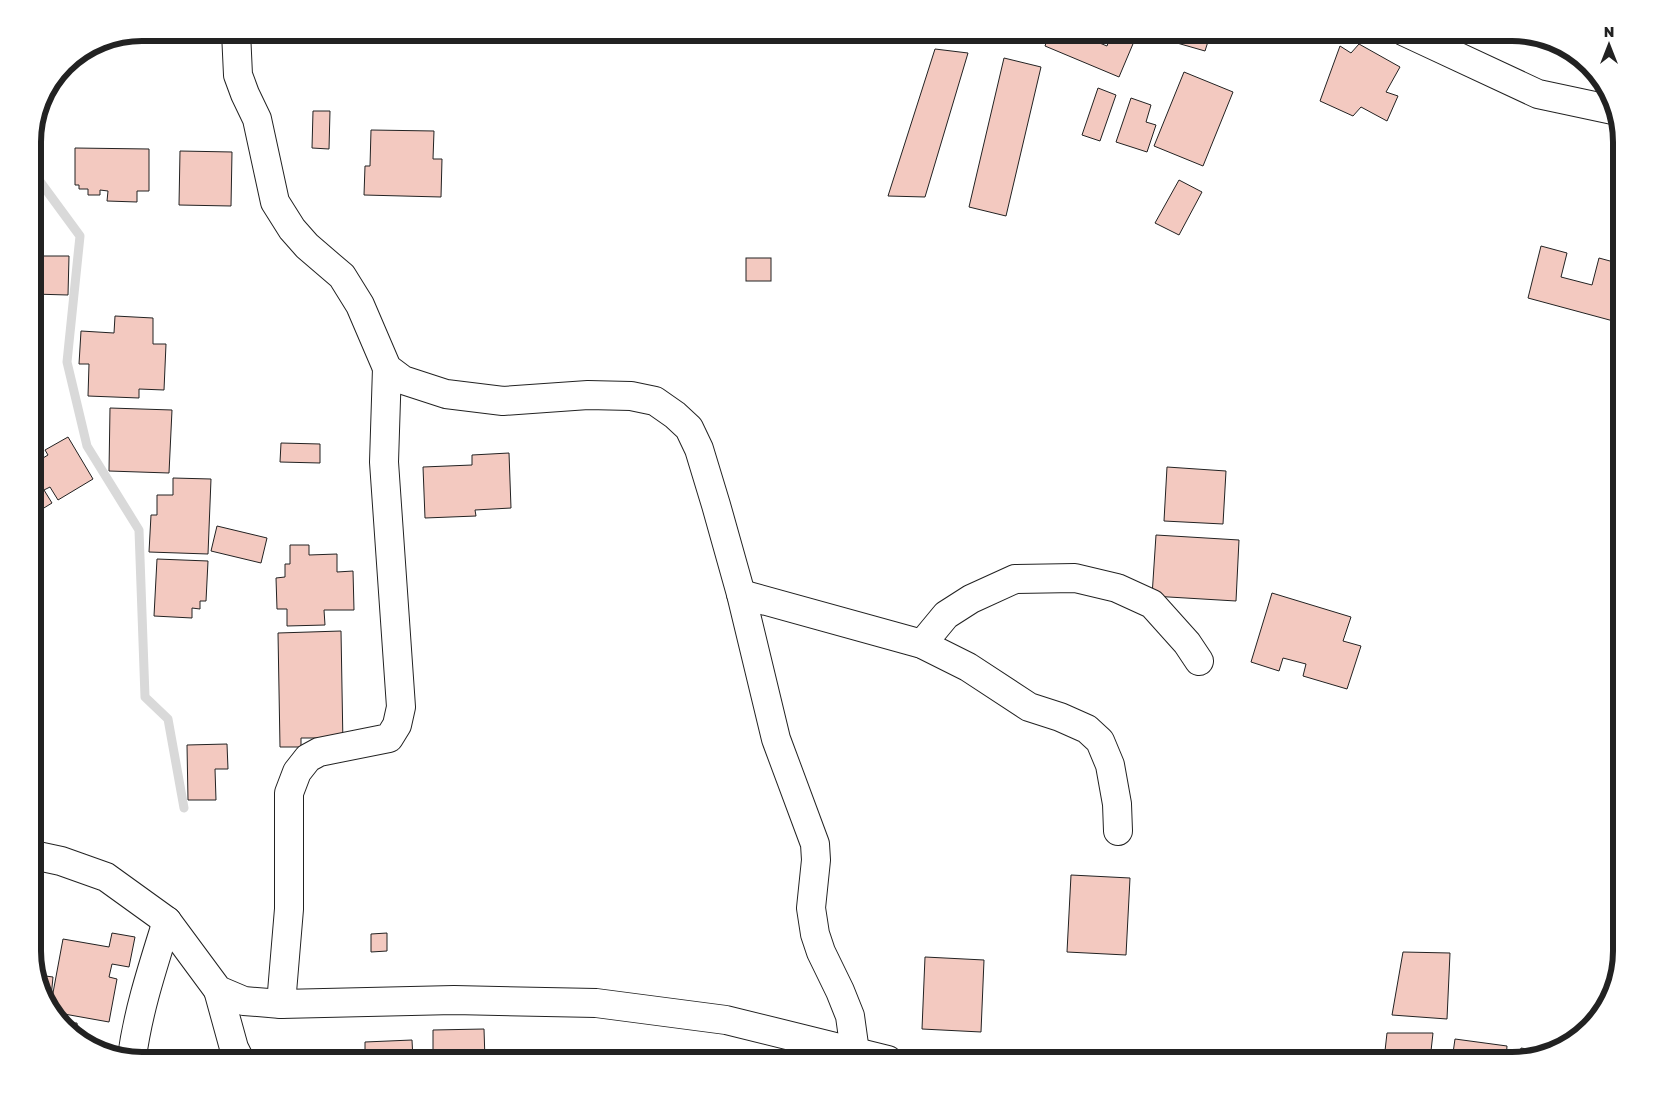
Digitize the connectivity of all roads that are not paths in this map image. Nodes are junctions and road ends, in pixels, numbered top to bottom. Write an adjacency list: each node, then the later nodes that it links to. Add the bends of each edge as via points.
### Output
1 (236, 41): 4 (street, via 238,75 257,119 275,202 292,229 342,276 360,305)
2 (1423, 41): 3 (street, via 1538,94)
3 (1607, 109)
4 (387, 368): 5 (street, via 404,380 446,394 503,400 588,395 655,400 689,428 699,449); 12 (street, via 384,462 400,708 397,725 389,738 319,752 308,758 297,772 289,793 289,909)
5 (741, 594): 6 (street); 15 (street, via 776,739 815,844 811,908 815,934 850,1016)
6 (922, 644): 7 (street, via 946,615 971,599 1015,579 1075,578 1118,588 1152,604); 8 (street, via 968,667 1029,708 1087,728 1100,741 1110,765)
7 (1199, 661)
8 (1118, 831)
9 (41, 857): 10 (street, via 106,877)
10 (167, 921): 11 (street); 13 (street, via 144,997)
11 (218, 990): 12 (street, via 244,1001); 14 (street)
12 (281, 1004): 15 (street, via 454,1000 596,1003 726,1020)
13 (133, 1051)
14 (236, 1052)
15 (856, 1052)

